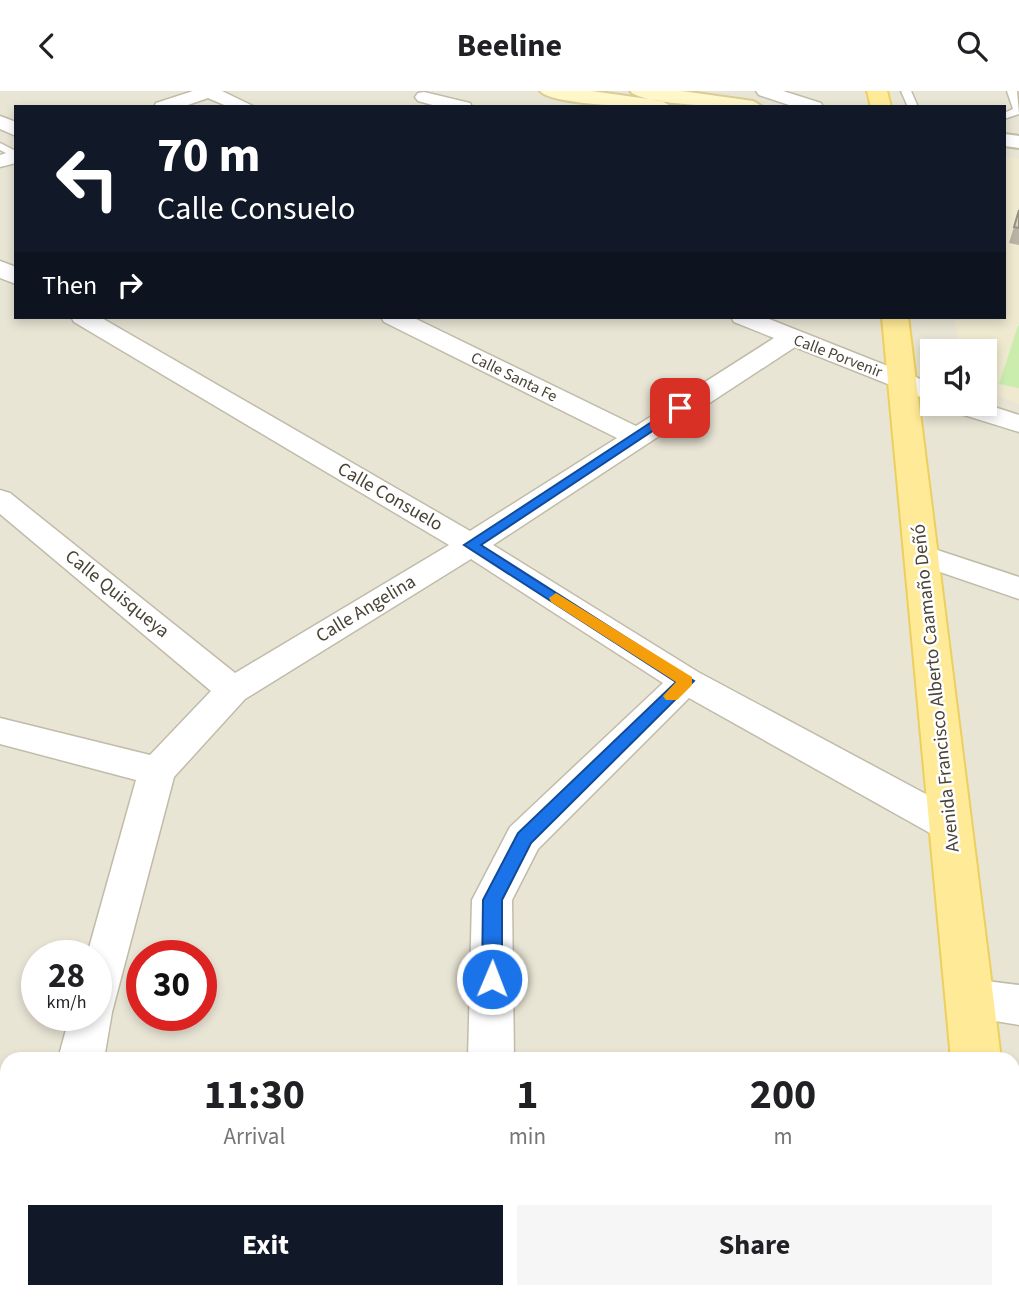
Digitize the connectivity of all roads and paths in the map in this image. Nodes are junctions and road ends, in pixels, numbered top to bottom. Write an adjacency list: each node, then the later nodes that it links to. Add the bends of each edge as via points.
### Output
1 (207, 91): 7 (street); 8 (street)
2 (550, 91): 10 (main road)
3 (640, 91): 11 (main road)
4 (765, 91): 12 (street)
5 (1012, 91): 13 (lane, via 1018,109)
6 (424, 96): 9 (street)
7 (168, 105)
8 (241, 105)
9 (456, 105)
10 (648, 105)
11 (739, 105)
12 (808, 105)
13 (1006, 115)
14 (86, 319): 24 (street, Calle Consuelo)
15 (397, 319): 22 (street, Calle Santa Fe)
16 (748, 319): 18 (street, Calle Porvenir)
17 (896, 319): 19 (main road, Avenida Francisco Alberto Caamaño Deñó)
18 (792, 338): 19 (street, Calle Porvenir); 22 (street, Calle Angelina)
19 (918, 387): 25 (main road, Avenida Francisco Alberto Caamaño Deñó)
20 (994, 416): 21 (street)
21 (1019, 424)
22 (636, 436): 24 (street, Calle Angelina)
23 (0, 499): 28 (street, Calle Quisqueya)
24 (471, 545): 27 (street, Calle Consuelo); 28 (street, Calle Angelina)
25 (922, 555): 26 (street); 31 (main road, Avenida Francisco Alberto Caamaño Deñó)
26 (1019, 588)
27 (687, 681): 31 (street, Calle Consuelo); 37 (street, via 524,838 492,900)
28 (233, 690): 30 (street, Calle Angelina)
29 (0, 731): 30 (street)
30 (157, 771): 32 (street, Calle Angelina)
31 (951, 826): 33 (main road, Avenida Francisco Alberto Caamaño Deñó)
32 (112, 940)
33 (970, 998): 34 (street); 38 (main road, Avenida Francisco Alberto Caamaño Deñó)
34 (1019, 1005)
35 (88, 1031): 36 (street)
36 (83, 1052)
37 (491, 1052)
38 (975, 1052)

